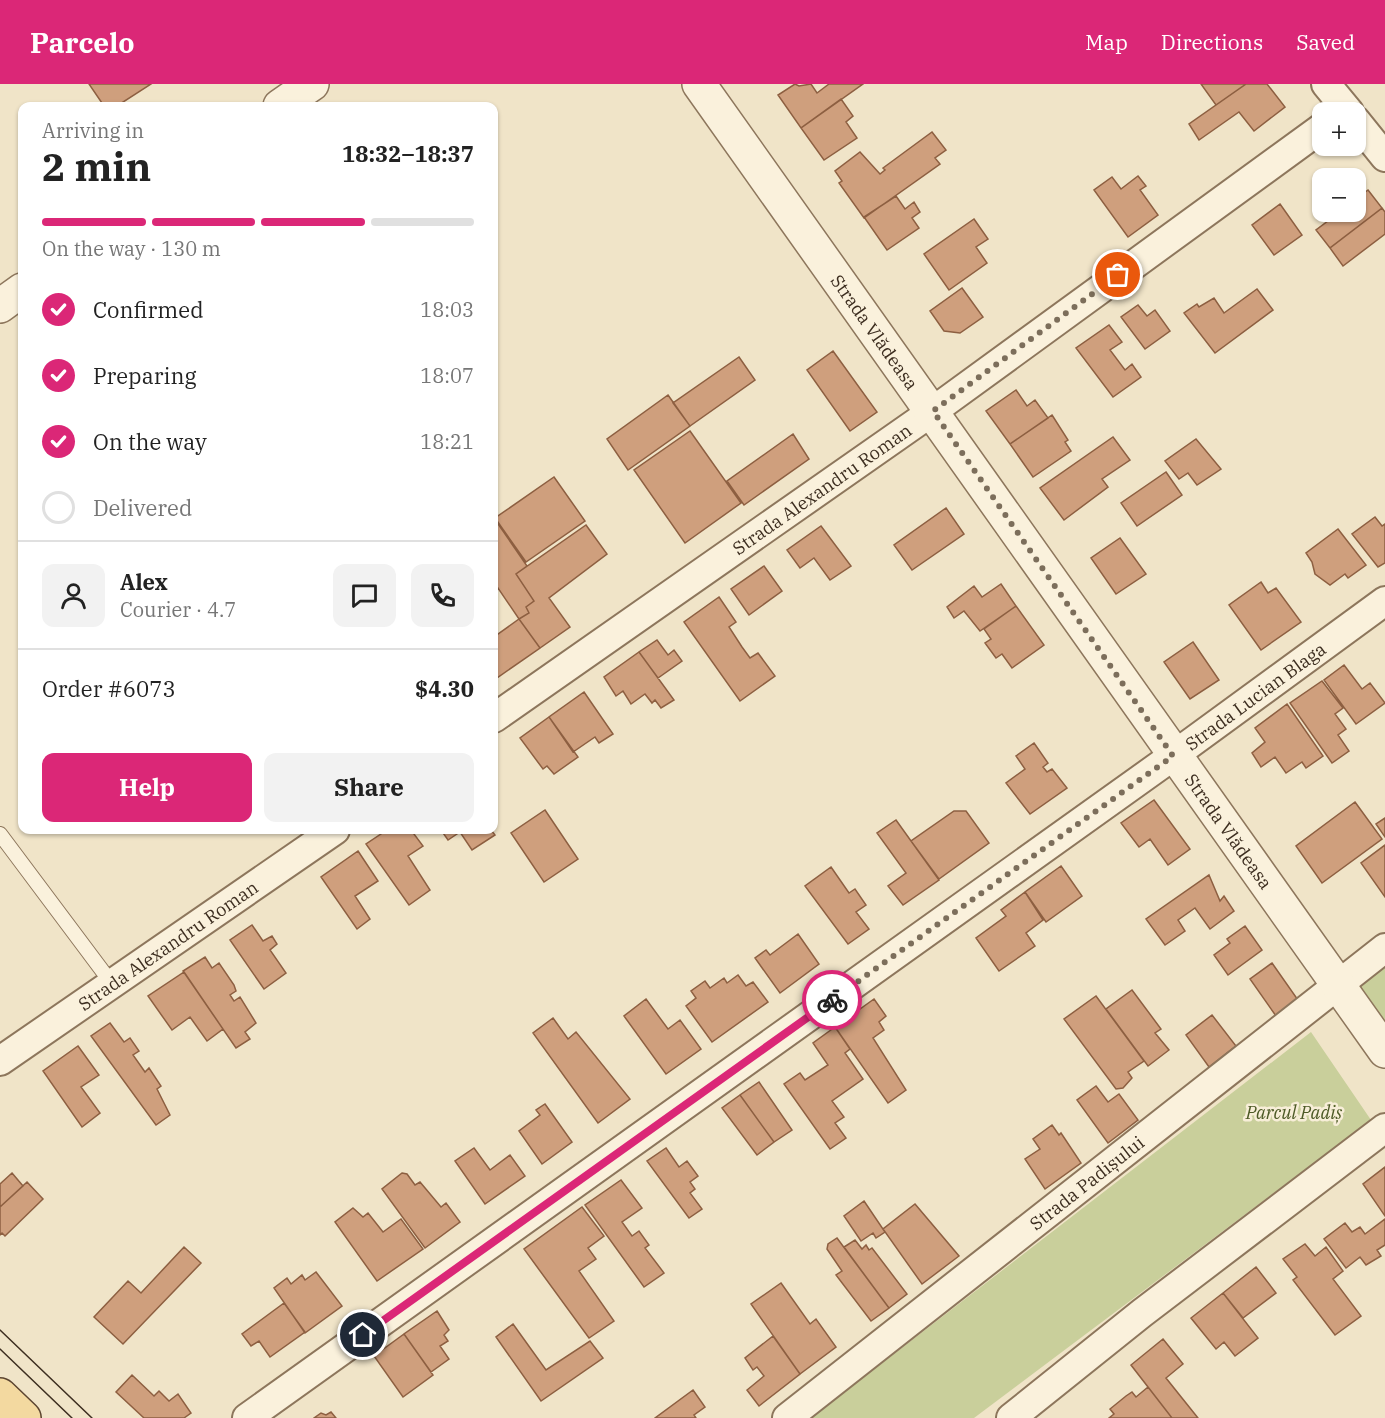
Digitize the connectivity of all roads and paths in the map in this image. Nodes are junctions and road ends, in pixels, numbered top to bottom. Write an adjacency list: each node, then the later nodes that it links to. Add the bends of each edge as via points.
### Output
1 (312, 84): 4 (street)
2 (699, 84): 11 (street, Strada Vlădeasa)
3 (1326, 84): 5 (street)
4 (286, 102)
5 (1340, 102)
6 (1366, 134): 8 (street)
7 (1312, 135): 11 (street, Strada Alexandru Roman)
8 (1385, 157)
9 (18, 293): 10 (street)
10 (0, 306)
11 (933, 411): 13 (street, Strada Alexandru Roman); 14 (street, Strada Vlădeasa)
12 (1385, 601): 14 (street, Strada Lucian Blaga)
13 (498, 715)
14 (1173, 756): 19 (street, Strada Vlădeasa); 25 (street, Strada Lucian Blaga)
15 (0, 834): 18 (lane)
16 (329, 834): 18 (street, Strada Alexandru Roman)
17 (1385, 948): 19 (street, Strada Padișului)
18 (113, 985): 21 (street, Strada Alexandru Roman)
19 (1336, 985): 20 (street, Strada Vlădeasa); 26 (street, Strada Padișului)
20 (1385, 1051)
21 (0, 1062)
22 (1385, 1128): 27 (street)
23 (0, 1395): 24 (main road)
24 (24, 1418)
25 (247, 1418)
26 (787, 1418)
27 (1011, 1418)

